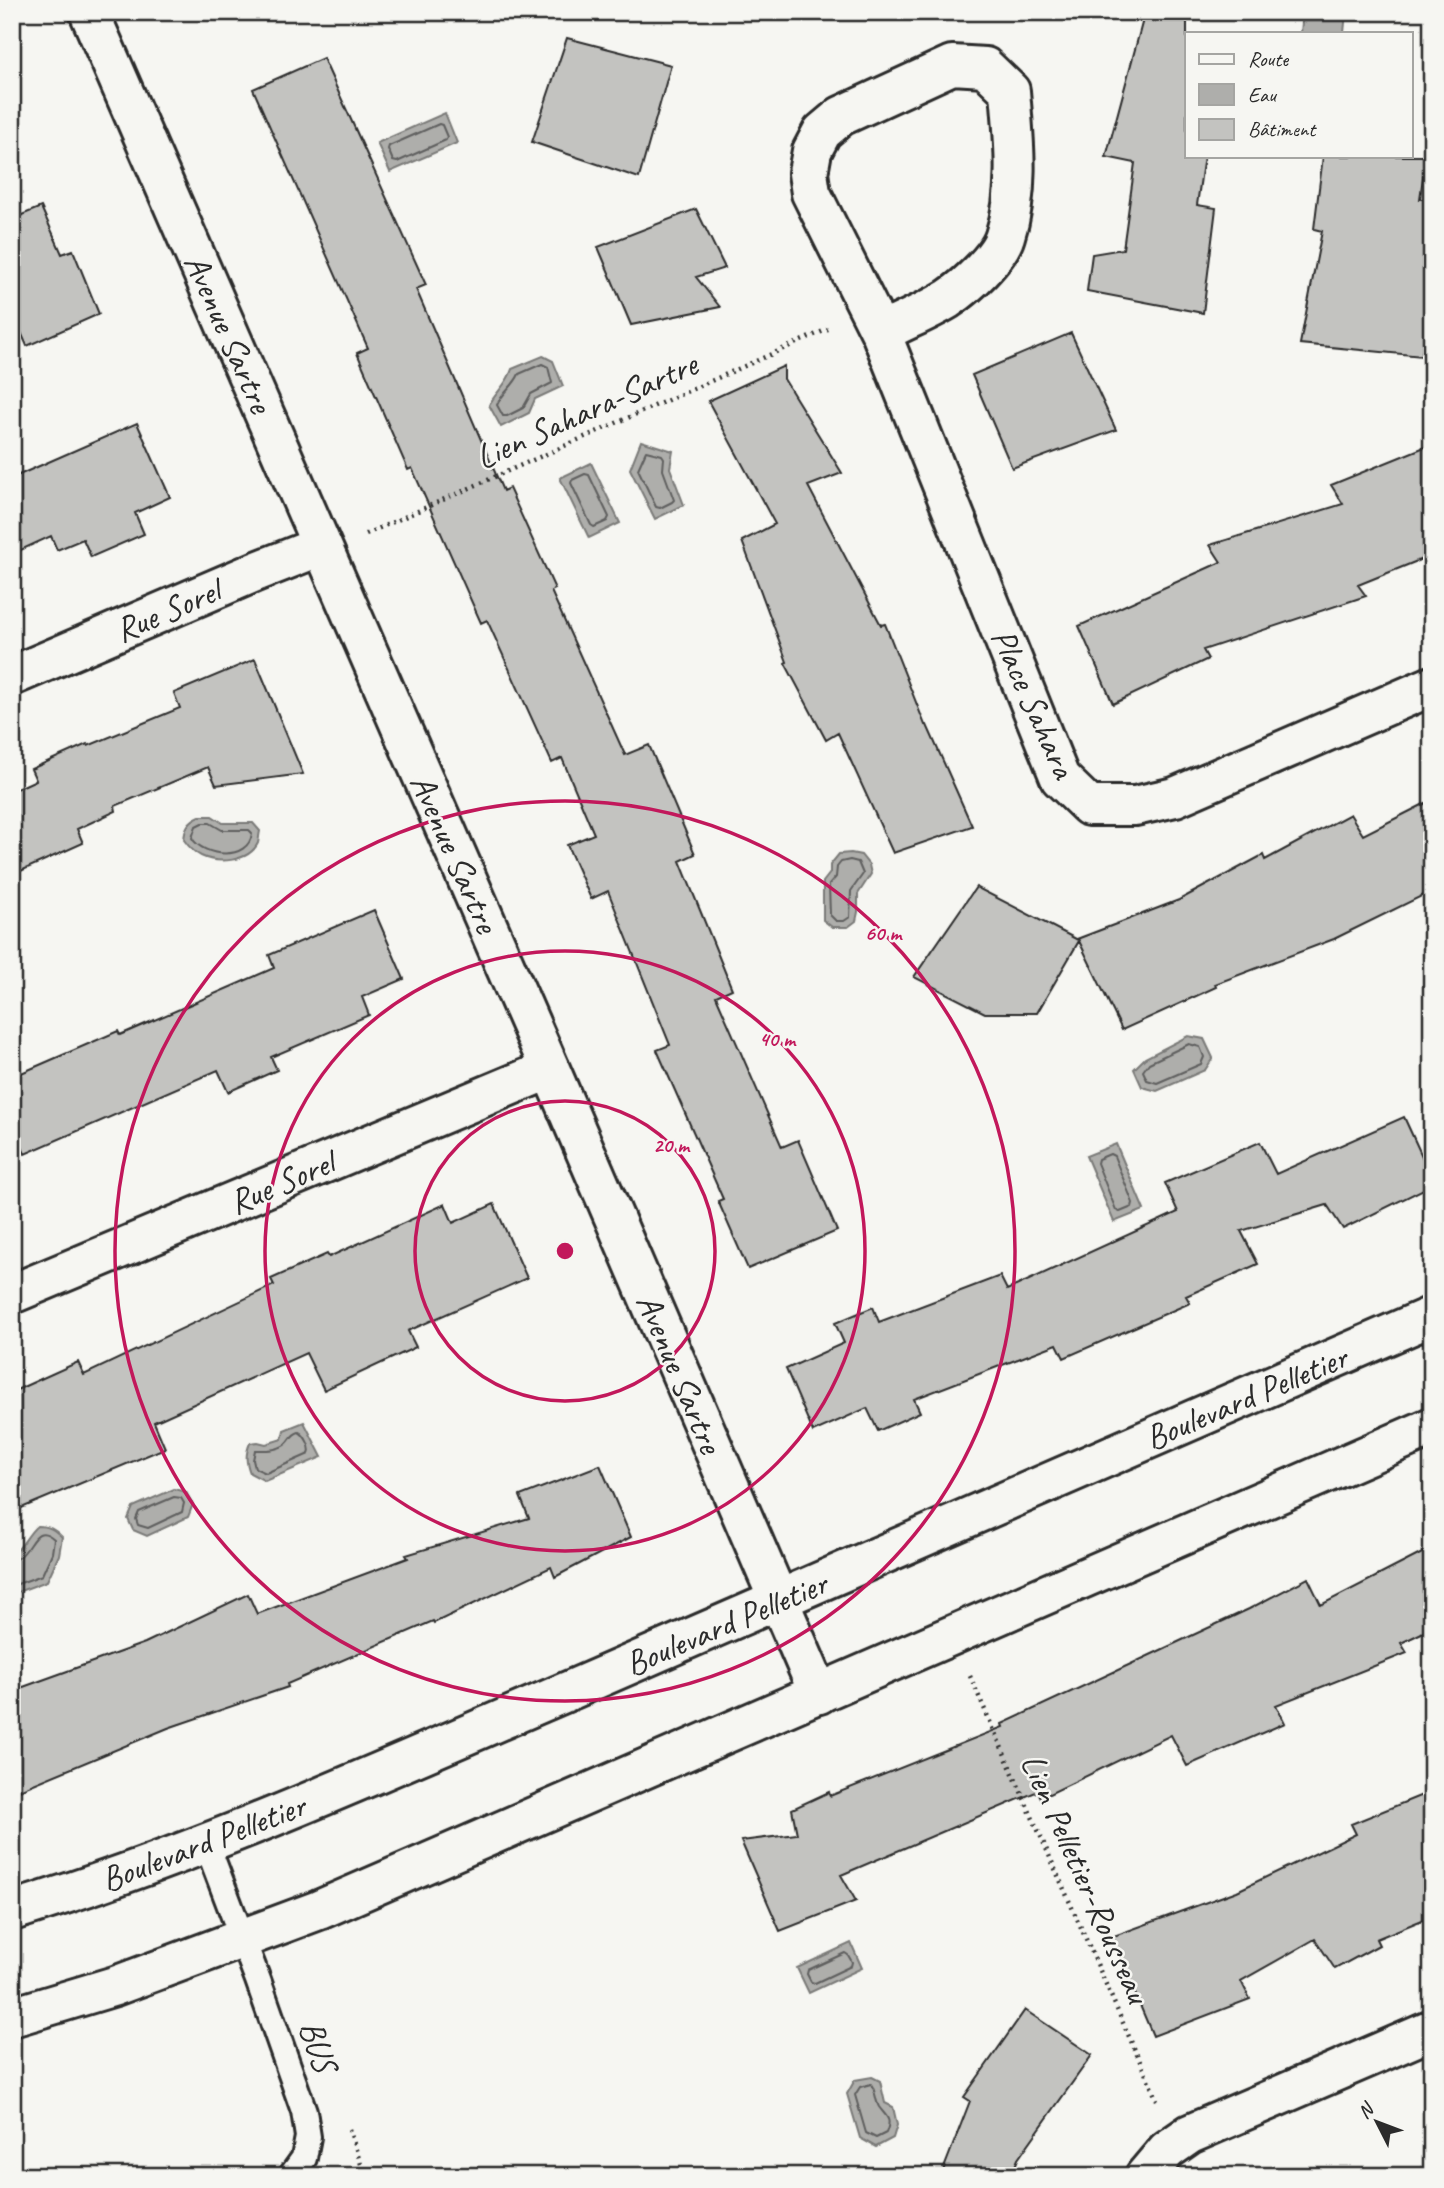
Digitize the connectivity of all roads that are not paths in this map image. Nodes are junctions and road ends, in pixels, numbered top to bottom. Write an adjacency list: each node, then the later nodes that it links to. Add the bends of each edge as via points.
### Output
1 (89, 12): 3 (street, Avenue Sartre)
2 (875, 322): 2 (street, Place Sahara, via 811,193 811,151 822,132 841,116 952,65 985,67 1010,91 1014,188 1005,238 980,273 948,299); 5 (street, Place Sahara, via 1060,778 1089,806 1135,806 1175,797)
3 (321, 546): 4 (street, Rue Sorel); 6 (street, Avenue Sartre)
4 (12, 676)
5 (1432, 686)
6 (550, 1069): 7 (street, Rue Sorel); 10 (street, Avenue Sartre)
7 (12, 1294)
8 (1432, 1316): 10 (street, Boulevard Pelletier)
9 (1432, 1427): 11 (street)
10 (778, 1601): 11 (street, Avenue Sartre); 12 (street, Boulevard Pelletier)
11 (818, 1694): 14 (street)
12 (207, 1844): 13 (street, Boulevard Pelletier); 14 (lane, BUS)
13 (12, 1911)
14 (243, 1939): 15 (street, via 115,1986); 17 (lane, BUS, via 304,2111 308,2137 304,2158)
15 (12, 2017)
16 (1432, 2031): 18 (street, via 1190,2134)
17 (290, 2176)
18 (1145, 2176)

